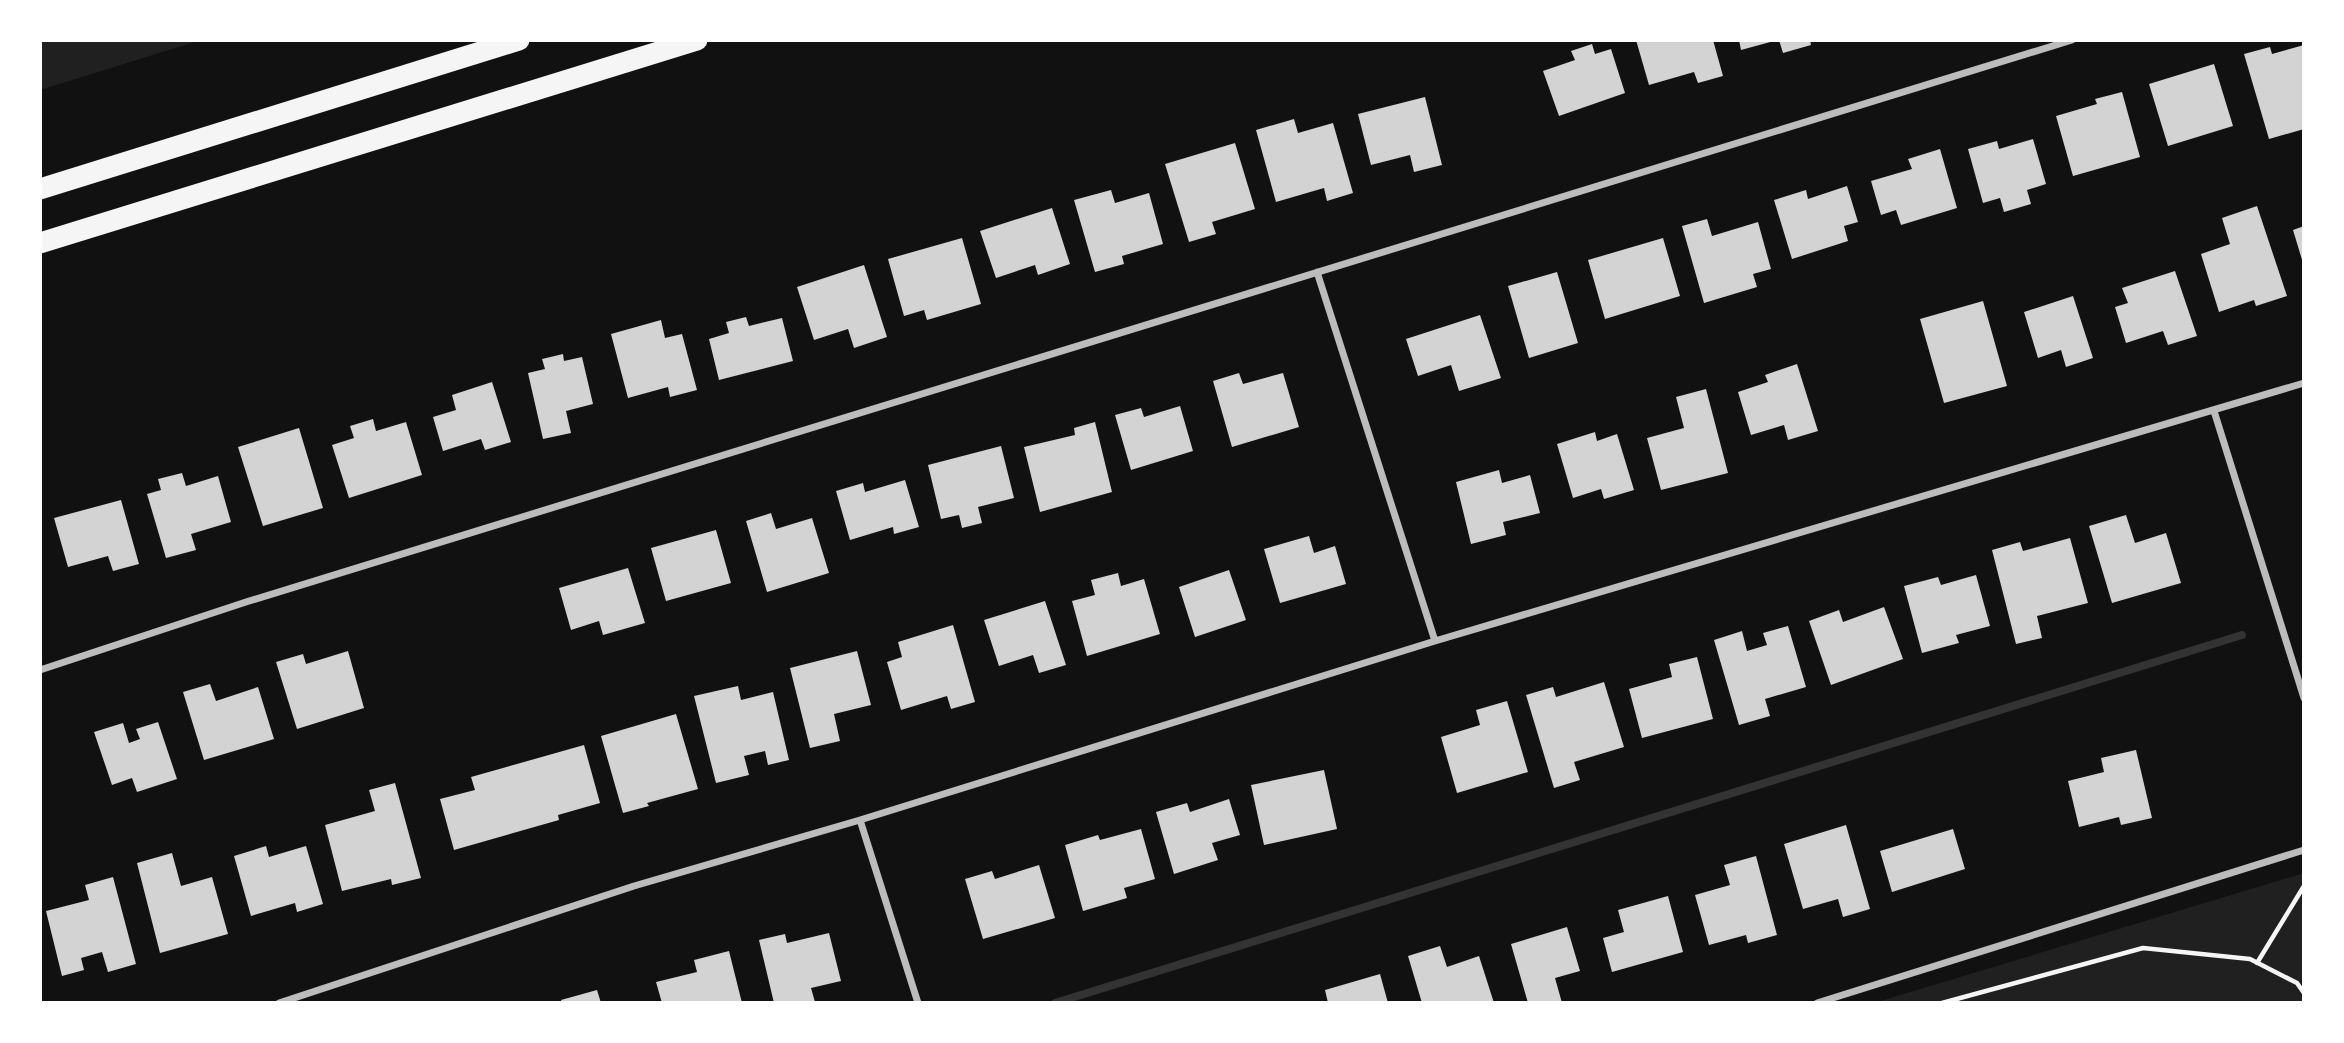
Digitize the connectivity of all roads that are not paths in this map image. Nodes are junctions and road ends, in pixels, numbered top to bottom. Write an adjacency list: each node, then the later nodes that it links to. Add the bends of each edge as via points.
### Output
1 (519, 40): 4 (highway)
2 (697, 40): 5 (highway)
3 (2072, 40): 6 (street)
4 (40, 189)
5 (40, 243)
6 (1317, 272): 9 (street); 10 (street, via 260,597)
7 (2304, 383): 8 (street)
8 (2214, 411): 9 (street); 11 (street)
9 (1435, 641): 12 (street)
10 (40, 670)
11 (2304, 698)
12 (860, 820): 14 (street, via 634,887); 15 (street)
13 (2304, 850): 16 (street)
14 (279, 1003)
15 (918, 1003)
16 (1817, 1003)

